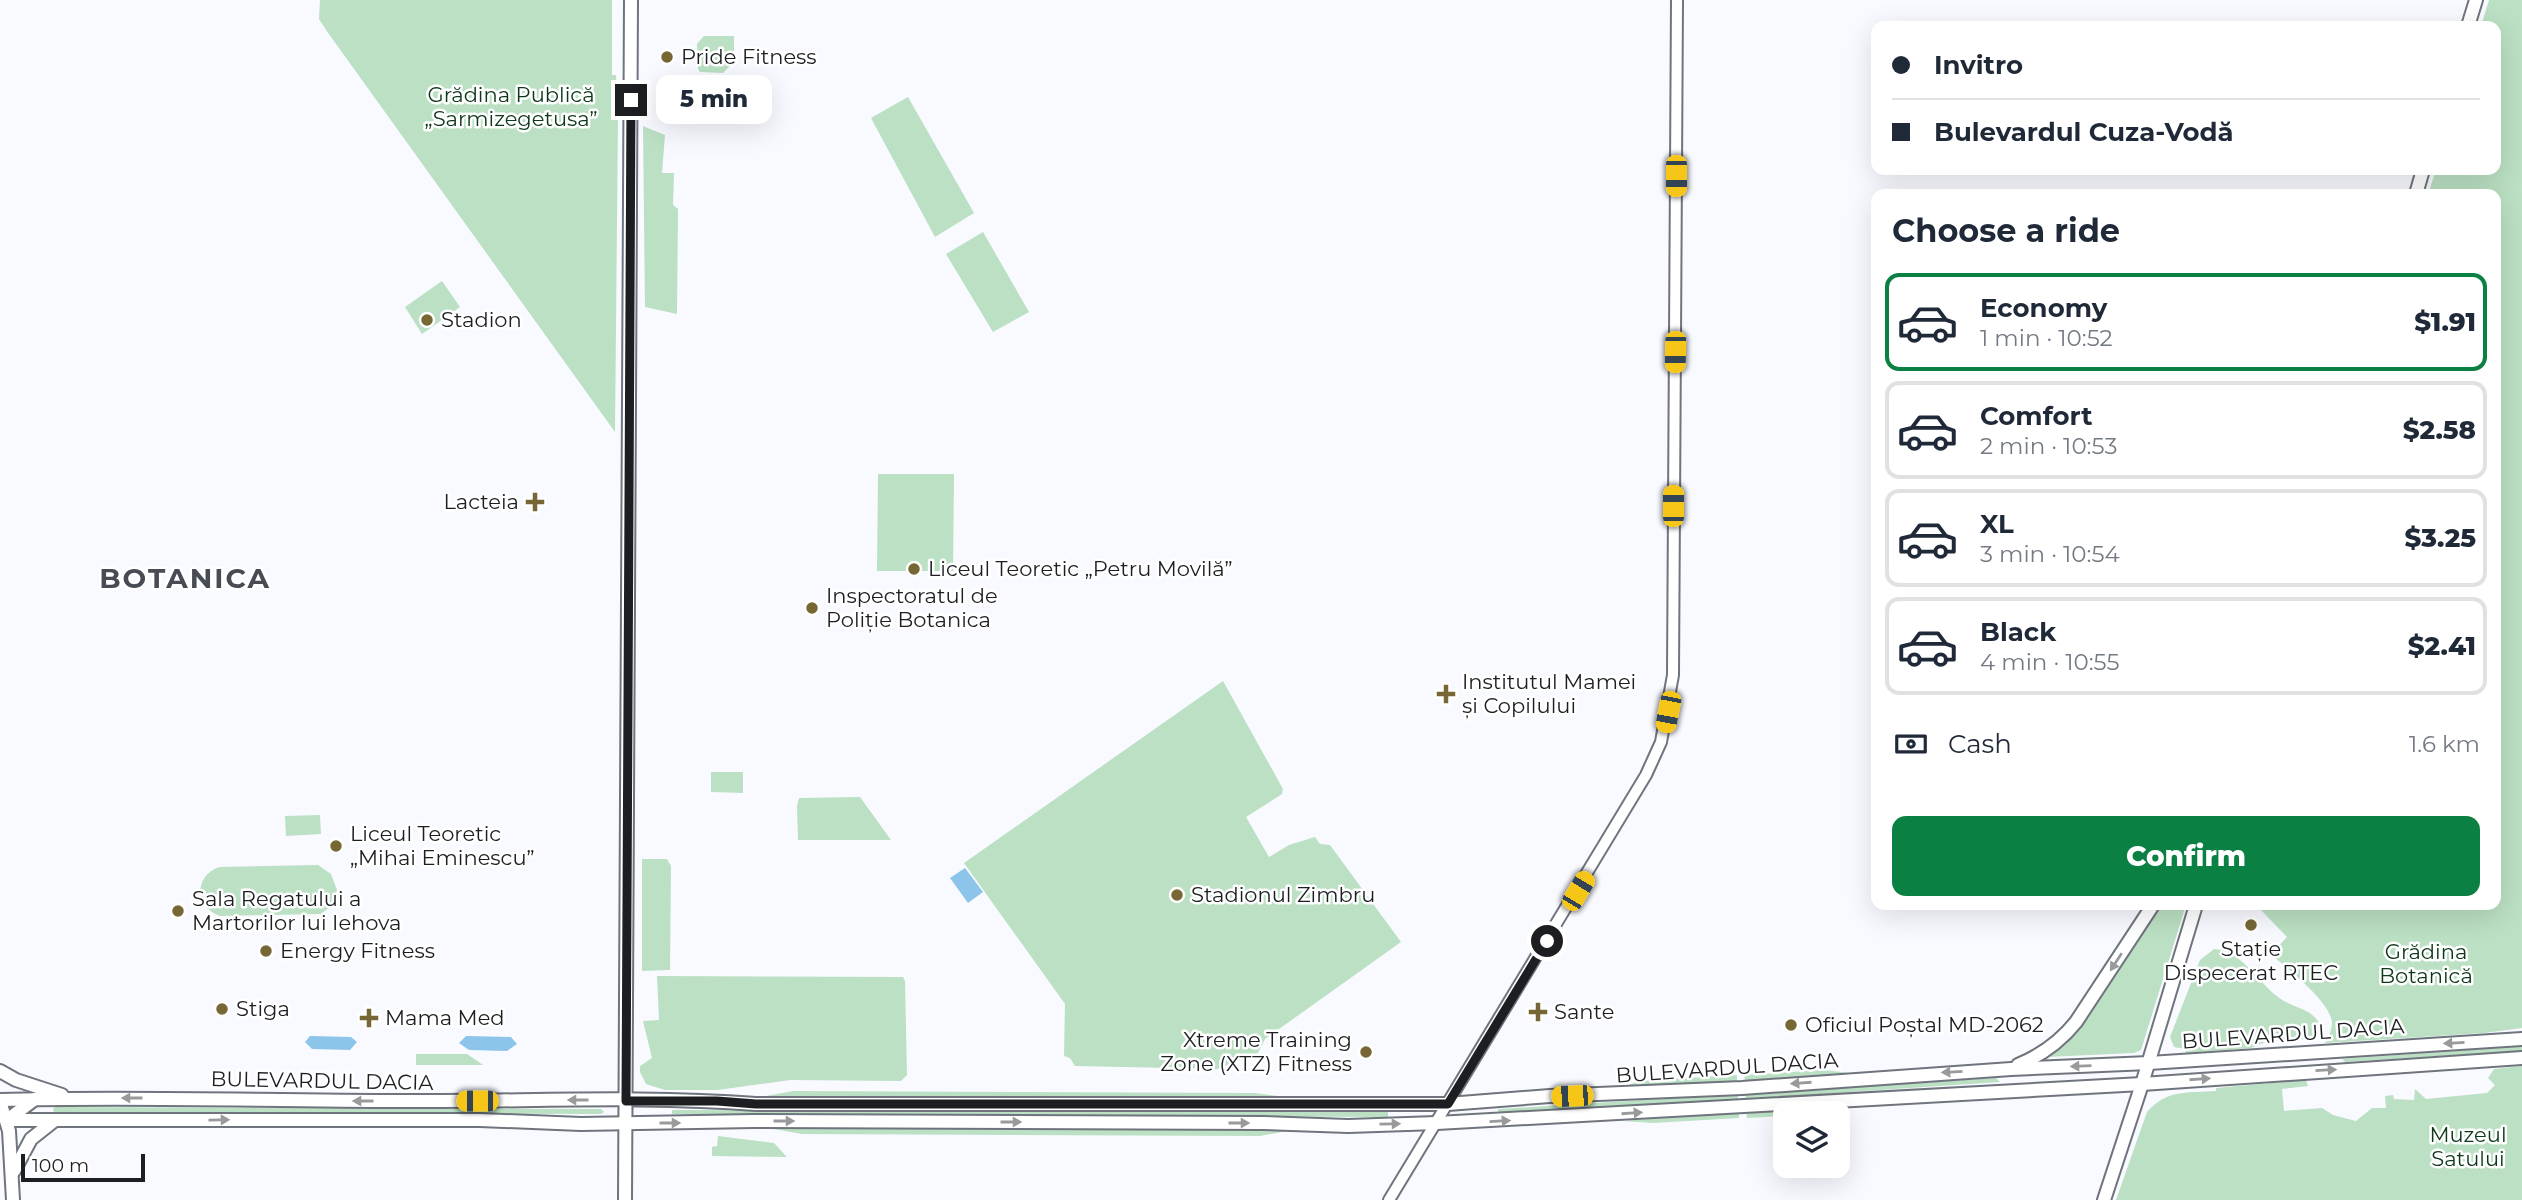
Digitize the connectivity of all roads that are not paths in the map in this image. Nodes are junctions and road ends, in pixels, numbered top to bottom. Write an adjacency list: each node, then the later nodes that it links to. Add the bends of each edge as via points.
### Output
1 (631, 0): 18 (main road)
2 (1677, 0): 19 (main road, via 1673,675 1666,720 1655,757 1639,786)
3 (2476, 0): 4 (main road)
4 (2470, 21)
5 (2150, 910): 10 (main road, one-way to 10, via 2066,1034 2042,1054)
6 (2195, 910): 9 (main road)
7 (2522, 1038): 9 (main road, BULEVARDUL DACIA, one-way to 9)
8 (2522, 1058): 12 (main road, BULEVARDUL DACIA, one-way to 8)
9 (2149, 1063): 10 (main road, BULEVARDUL DACIA, one-way to 10); 12 (main road)
10 (2011, 1069): 13 (main road); 19 (main road, BULEVARDUL DACIA, one-way to 19)
11 (0, 1071): 15 (main road)
12 (2142, 1084): 13 (main road, BULEVARDUL DACIA); 29 (main road)
13 (2009, 1091): 22 (main road, BULEVARDUL DACIA, one-way to 13)
14 (52, 1098): 15 (main road, BULEVARDUL DACIA); 16 (main road, BULEVARDUL DACIA); 21 (main road, via 48,1110)
15 (72, 1098): 18 (main road, BULEVARDUL DACIA, one-way to 15)
16 (35, 1099): 17 (main road, BULEVARDUL DACIA); 20 (main road)
17 (0, 1100): 20 (main road)
18 (626, 1101): 19 (main road, BULEVARDUL DACIA); 23 (main road)
19 (1448, 1104): 22 (main road)
20 (3, 1120): 21 (main road, BULEVARDUL DACIA); 25 (main road)
21 (55, 1121): 23 (main road, BULEVARDUL DACIA, one-way to 23); 25 (main road, via 27,1144)
22 (1437, 1123): 23 (main road, BULEVARDUL DACIA, one-way to 22); 28 (main road)
23 (626, 1124): 27 (main road)
24 (0, 1141): 25 (main road)
25 (12, 1169): 26 (main road)
26 (13, 1200)
27 (625, 1200)
28 (1389, 1200)
29 (2104, 1200)

